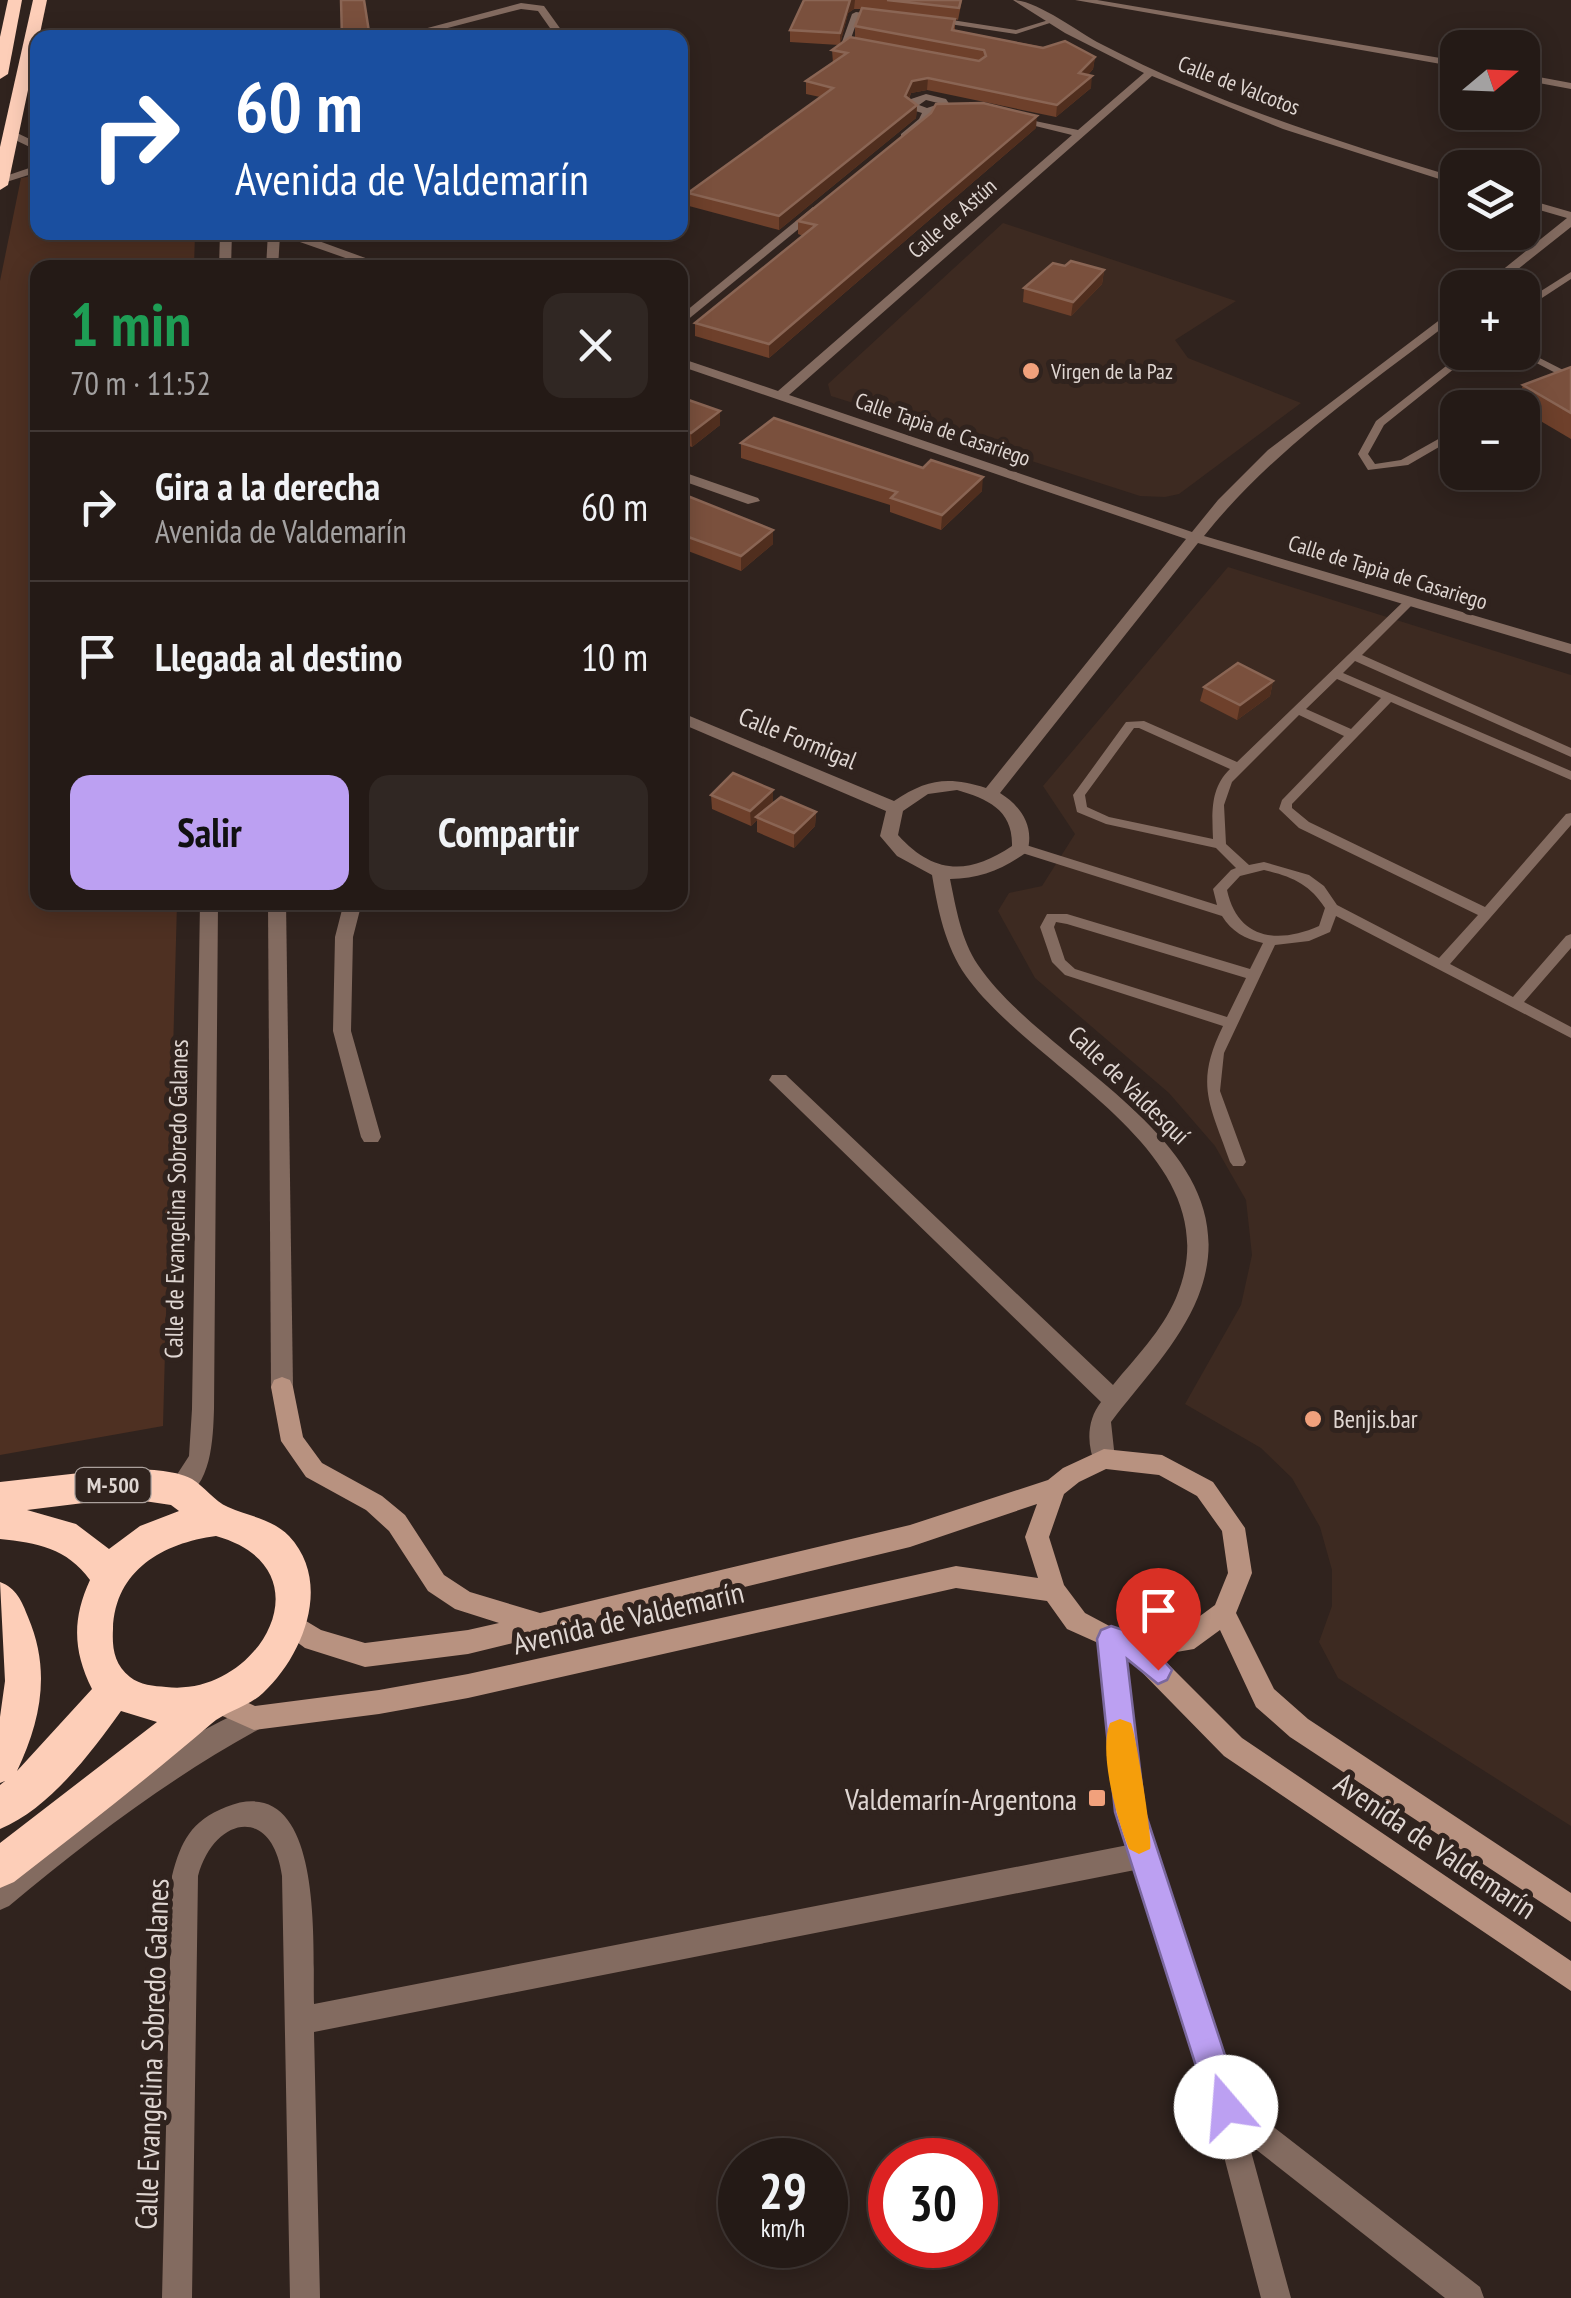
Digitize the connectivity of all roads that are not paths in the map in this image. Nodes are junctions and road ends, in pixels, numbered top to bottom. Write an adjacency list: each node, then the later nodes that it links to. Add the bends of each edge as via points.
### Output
1 (15, 0): 15 (highway)
2 (40, 0): 8 (highway)
3 (1018, 0): 7 (street, Calle de Valcotos)
4 (1080, 0): 13 (street)
5 (893, 16): 12 (lane, via 856,14 846,42)
6 (930, 19): 7 (lane, via 1016,32)
7 (1052, 21): 14 (street, Calle de Valcotos)
8 (34, 30)
9 (427, 30): 10 (street, via 521,6 540,8)
10 (556, 30)
11 (30, 46): 22 (highway)
12 (865, 46)
13 (1440, 61)
14 (1150, 72): 23 (street, Calle de Astún); 27 (street, Calle de Valcotos, via 1338,146)
15 (0, 74)
16 (1540, 80): 17 (street)
17 (1571, 86)
18 (945, 106): 19 (street); 20 (street); 20 (street, via 933,98 913,102)
19 (960, 106)
20 (928, 111): 25 (street)
21 (988, 111): 23 (street)
22 (11, 134): 24 (street); 28 (highway)
23 (1080, 134): 43 (street, Calle de Astún)
24 (30, 144)
25 (894, 146)
26 (30, 171): 28 (street)
27 (1440, 177)
28 (0, 183)
29 (833, 196): 37 (street)
30 (1540, 208): 31 (street)
31 (1571, 219): 34 (street)
32 (306, 240): 33 (street)
33 (364, 260)
34 (1508, 270)
35 (1571, 275): 36 (lane)
36 (1540, 296)
37 (688, 315)
38 (1440, 324): 47 (street, via 1273,453)
39 (1540, 362): 42 (lane)
40 (688, 365): 43 (street, Calle Tapia de Casariego)
41 (1448, 370): 44 (lane, via 1380,424 1363,454 1372,468 1404,462)
42 (1571, 378)
43 (781, 395): 47 (street, Calle Tapia de Casariego)
44 (1440, 441)
45 (688, 478): 46 (street)
46 (753, 500)
47 (1193, 536): 48 (street, Calle de Tapia de Casariego); 59 (street)
48 (1409, 602): 49 (street, Calle de Tapia de Casariego); 50 (lane)
49 (1571, 649)
50 (1357, 657): 51 (lane); 56 (lane)
51 (1338, 675): 52 (lane); 53 (lane)
52 (1389, 697): 55 (lane); 58 (lane)
53 (1300, 711): 55 (lane); 57 (lane)
54 (688, 720): 60 (street, Calle Formigal)
55 (1354, 735): 71 (lane, via 1286,803 1290,817)
56 (1571, 753)
57 (1239, 768): 62 (lane, via 1226,780 1218,805); 62 (lane, via 1130,725 1079,796 1081,809 1106,820)
58 (1571, 776)
59 (991, 793): 60 (street, via 958,786 924,789); 63 (street, via 1017,814)
60 (895, 808): 65 (street, via 889,836 920,866)
61 (1571, 817): 71 (lane)
62 (1220, 845): 64 (lane)
63 (1021, 848): 65 (street, via 979,873); 70 (lane)
64 (1246, 870): 66 (lane, via 1295,872 1320,887); 70 (lane, via 1220,889)
65 (940, 872): 82 (street, Calle de Valdesquí, via 952,932 973,971 1006,1012 1144,1132 1185,1179 1200,1238 1189,1293)
66 (1332, 908): 73 (lane, via 1325,929 1313,936); 74 (lane)
67 (208, 910): 85 (street, Calle de Evangelina Sobredo Galanes, via 203,1409 200,1458)
68 (277, 910): 94 (street, via 282,1386 292,1441 314,1470 374,1503 397,1524 436,1583 464,1600)
69 (351, 910): 80 (street, via 342,1031)
70 (1222, 911): 73 (lane, via 1240,930)
71 (1486, 913): 74 (lane)
72 (1571, 938): 76 (lane)
73 (1270, 942): 75 (lane)
74 (1442, 964): 76 (lane)
75 (1252, 974): 77 (lane); 77 (lane, via 1067,918 1052,917 1047,928 1059,962 1070,972)
76 (1515, 1004): 78 (lane)
77 (1231, 1023): 81 (lane, via 1217,1053 1214,1091)
78 (1571, 1033)
79 (779, 1080): 82 (street)
80 (371, 1137)
81 (1238, 1162)
82 (1114, 1400): 83 (street, Calle de Valdesquí, via 1100,1420)
83 (1104, 1459): 84 (street); 92 (street, via 1162,1465 1205,1490 1233,1528 1240,1572)
84 (1056, 1488): 90 (street, via 1038,1537); 94 (street, Avenida de Valdemarín, via 910,1536)
85 (180, 1490): 86 (highway, M-500, via 124,1484); 87 (highway, M-500)
86 (0, 1498)
87 (216, 1520): 89 (highway, M-500, via 161,1533); 93 (highway, M-500, via 248,1526 285,1558 294,1581)
88 (0, 1523): 89 (highway, M-500, via 66,1536 95,1552)
89 (109, 1579): 96 (highway, M-500, via 92,1633 98,1663)
90 (1054, 1590): 95 (street, via 1076,1622); 98 (street, Avenida de Valdemarín, via 956,1577 468,1686)
91 (0, 1600): 100 (highway, via 22,1642 25,1678 21,1714)
92 (1224, 1613): 95 (street, via 1185,1641); 105 (street, Avenida de Valdemarín, via 1264,1698 1299,1728)
93 (291, 1623): 94 (street, Avenida de Valdemarín, via 314,1640 365,1656); 97 (highway, via 255,1676)
94 (538, 1624)
95 (1122, 1642): 102 (street, via 1126,1793); 106 (street, Avenida de Valdemarín, via 1233,1746)
96 (115, 1688): 97 (highway, via 134,1700 171,1707); 101 (highway, via 85,1732)
97 (211, 1703): 98 (street); 99 (street); 103 (highway)
98 (254, 1718): 99 (street)
99 (190, 1752): 104 (street, via 81,1828)
100 (0, 1764)
101 (0, 1810)
102 (1145, 1854): 107 (street); 108 (street)
103 (0, 1868)
104 (0, 1896)
105 (1571, 1909)
106 (1571, 1976)
107 (300, 2021): 109 (street, Calle Evangelina Sobredo Galanes, via 290,1848 276,1824 249,1814 218,1822 194,1845 185,1876); 110 (street, Calle Evangelina Sobredo Galanes)
108 (1226, 2107): 111 (street); 112 (street)
109 (178, 2298)
110 (305, 2298)
111 (1276, 2298)
112 (1468, 2298)

